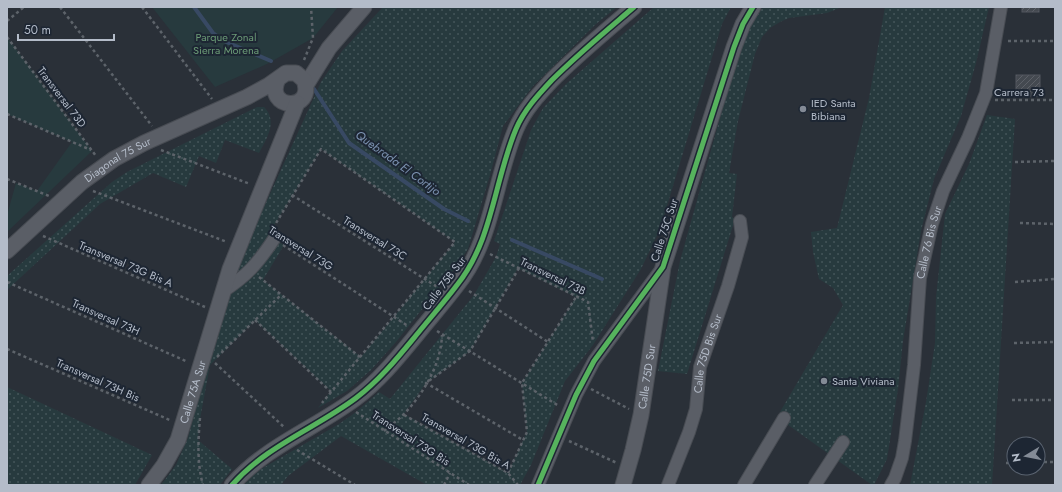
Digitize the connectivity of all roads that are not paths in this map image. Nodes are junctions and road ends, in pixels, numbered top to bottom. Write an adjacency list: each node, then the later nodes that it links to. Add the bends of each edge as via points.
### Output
1 (364, 7): 5 (street)
2 (634, 7): 18 (street, Calle 75B Sur, via 562,71 525,112 508,150 485,233 471,266 454,290 363,393 258,460)
3 (752, 7): 13 (street, Calle 75C Sur, via 729,60)
4 (1001, 7): 24 (street, Calle 76 Bis Sur, via 986,92 943,190 932,224 920,278 905,441 902,458)
5 (329, 48): 6 (street); 7 (street)
6 (290, 73): 7 (street, via 301,76); 8 (street, Diagonal 75 Sur); 9 (street, via 275,89)
7 (306, 85): 9 (street, via 304,96)
8 (247, 97): 9 (street, Diagonal 75 Sur, via 264,95); 12 (street, Diagonal 75 Sur, via 144,143 104,166 78,186)
9 (285, 100): 14 (street, Calle 75A Sur, via 282,139)
10 (740, 221): 21 (street, Calle 75D Bis Sur, via 742,237 700,367 696,409)
11 (271, 237): 14 (street, via 262,257 251,270)
12 (7, 251)
13 (663, 267): 19 (street, Calle 75C Sur, via 594,361 576,395); 20 (street, Calle 75D Sur, via 641,415)
14 (222, 292): 17 (street, Calle 75A Sur, via 174,450)
15 (784, 418): 22 (street)
16 (843, 442): 23 (street)
17 (149, 485)
18 (232, 485)
19 (538, 485)
20 (623, 485)
21 (668, 485)
22 (744, 485)
23 (815, 485)
24 (891, 485)

